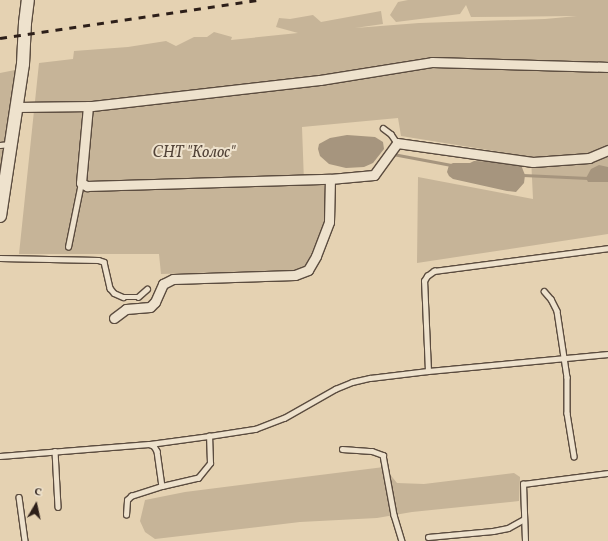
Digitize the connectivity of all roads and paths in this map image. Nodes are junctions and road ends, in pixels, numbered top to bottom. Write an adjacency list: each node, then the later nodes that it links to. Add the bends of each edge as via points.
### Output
1 (28, 1): 4 (street)
2 (608, 67): 3 (street, via 432,62 320,80)
3 (88, 106): 4 (street); 10 (street)
4 (17, 107): 7 (street)
5 (384, 128): 6 (lane)
6 (397, 143): 8 (street, via 533,162 589,158); 9 (street, via 374,175)
7 (6, 144): 11 (street)
8 (608, 150)
9 (330, 179): 10 (street, via 87,186); 17 (street, via 329,222 308,270 295,275 173,279 163,284 150,307 132,308 120,312)
10 (81, 183): 12 (lane)
11 (0, 216)
12 (68, 247)
13 (608, 248): 20 (lane, via 434,271 424,281)
14 (0, 258): 15 (lane, via 98,260 104,262 110,288 114,293 131,298 138,297)
15 (147, 289)
16 (544, 291): 19 (lane, via 557,311)
17 (114, 318)
18 (608, 354): 19 (lane)
19 (564, 358): 20 (lane); 26 (lane, via 567,413)
20 (428, 371): 21 (lane, via 352,382 284,418 256,429)
21 (208, 436): 22 (lane); 28 (lane, via 210,464 207,470 198,478)
22 (149, 444): 24 (lane); 28 (lane, via 158,451)
23 (342, 449): 35 (lane, via 372,451 382,455)
24 (54, 452): 25 (lane); 30 (lane)
25 (0, 456)
26 (574, 456)
27 (608, 473): 32 (lane, via 523,484)
28 (162, 486): 31 (lane, via 131,496 127,500)
29 (19, 497): 34 (lane)
30 (58, 507)
31 (126, 515)
32 (524, 519): 33 (lane, via 508,528 493,531); 36 (lane)
33 (428, 537)
34 (25, 541)
35 (402, 541)
36 (525, 541)

